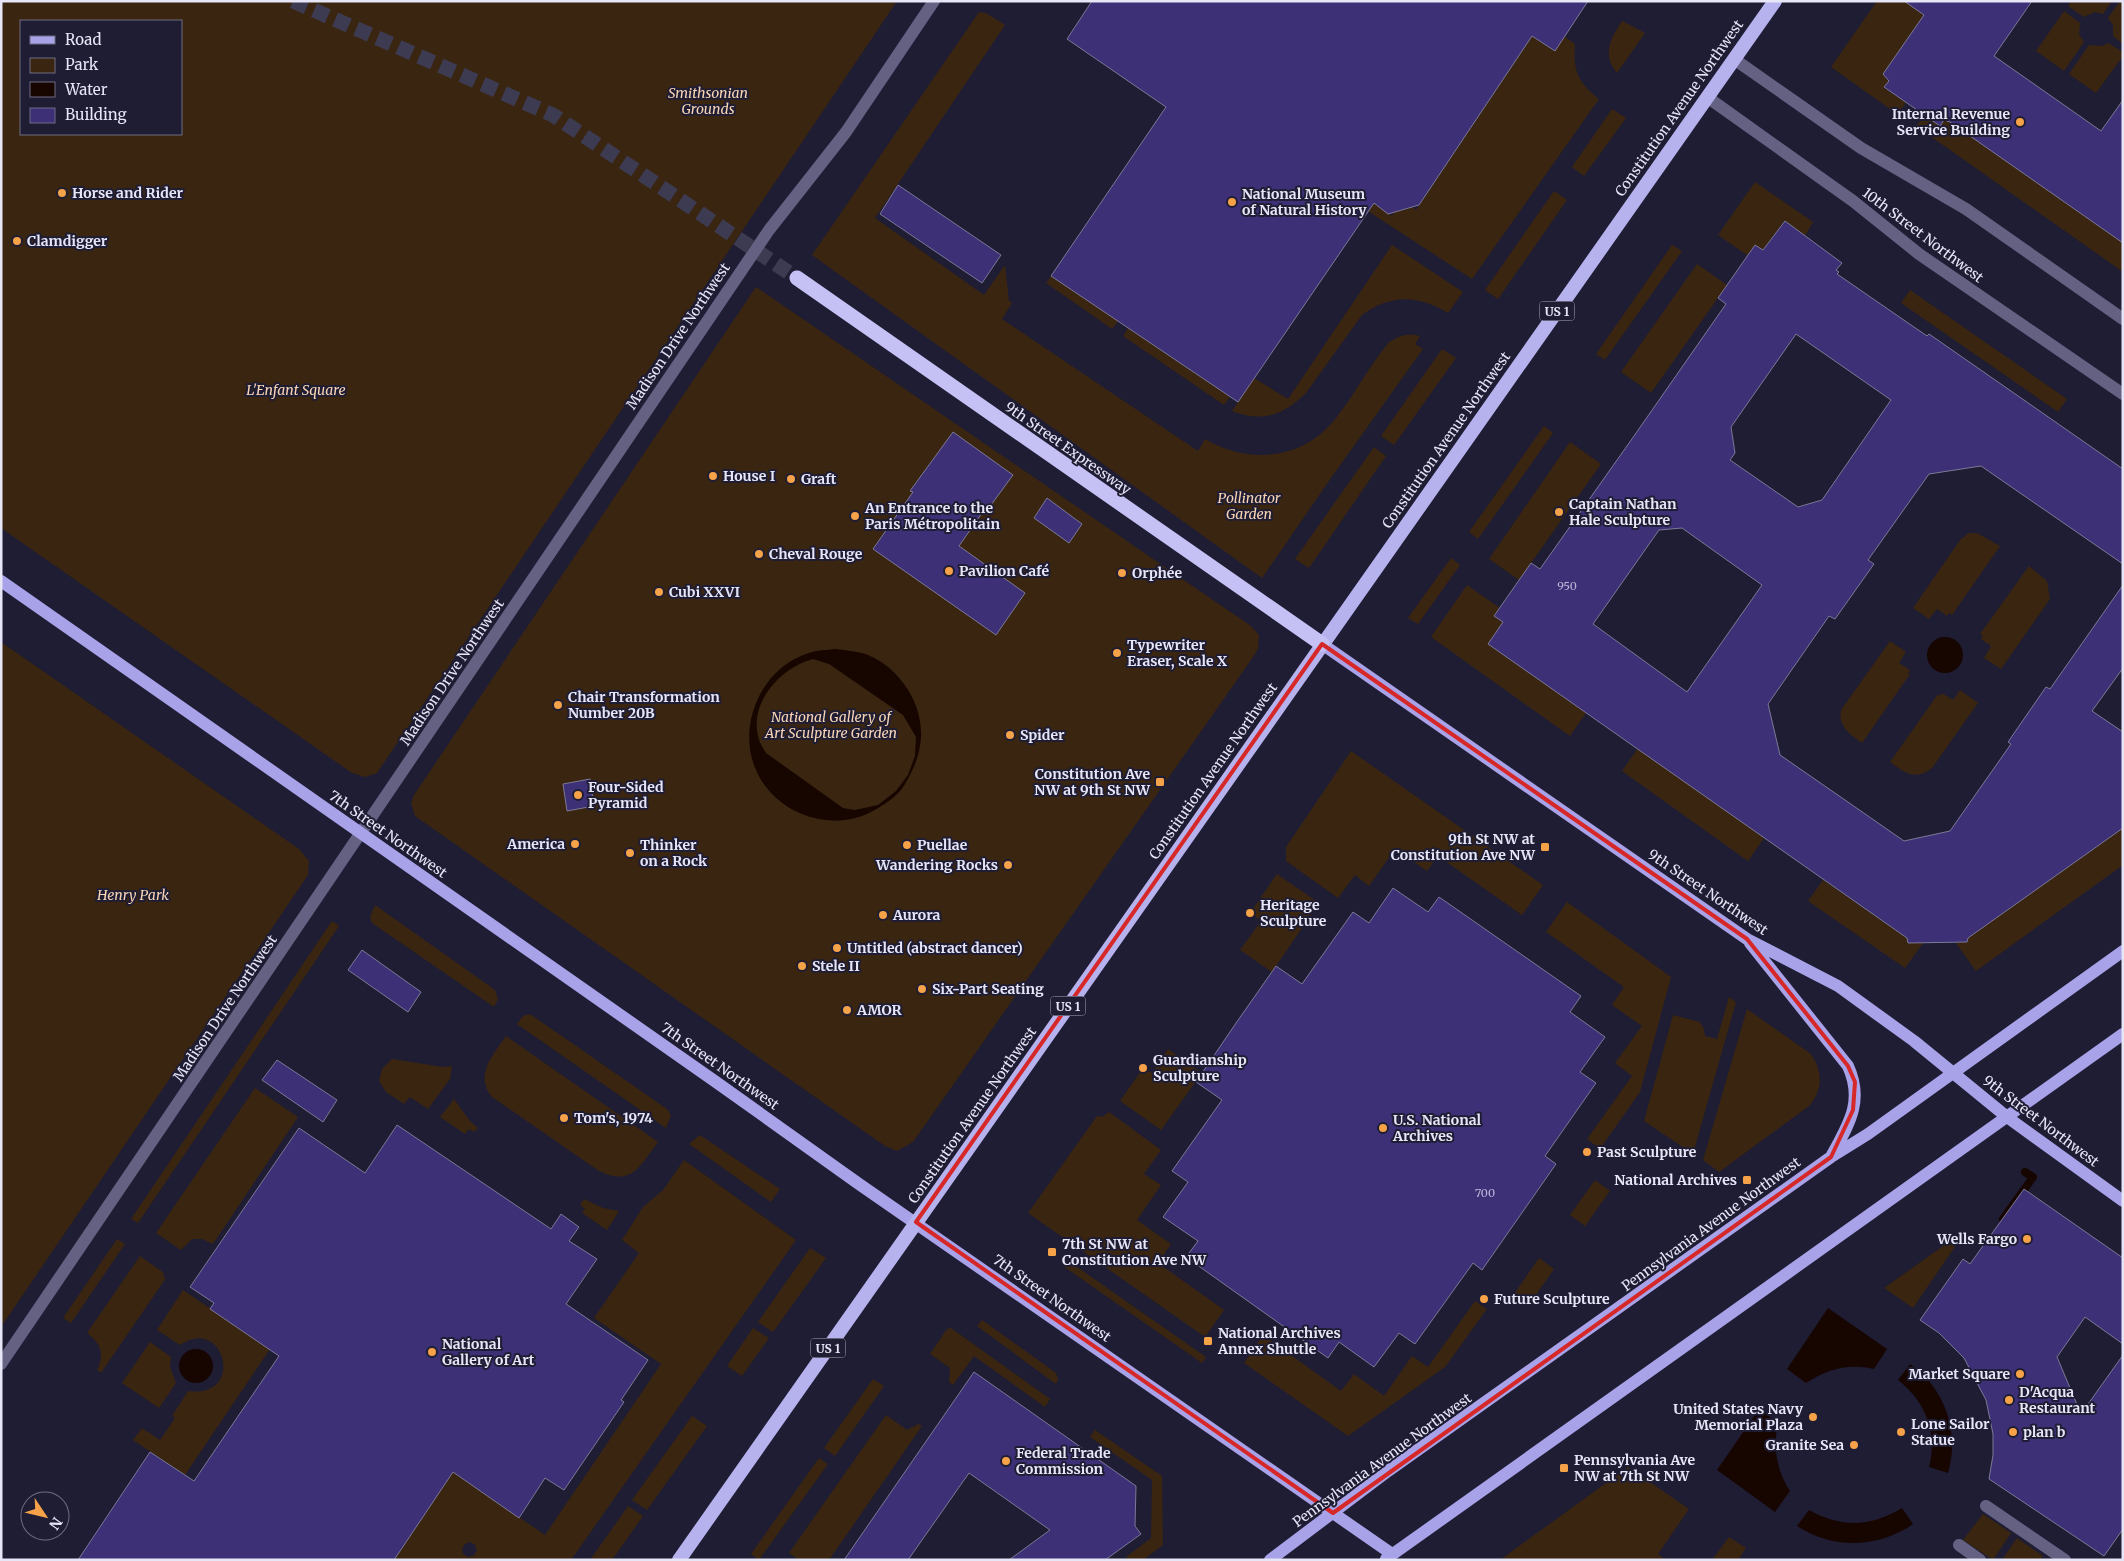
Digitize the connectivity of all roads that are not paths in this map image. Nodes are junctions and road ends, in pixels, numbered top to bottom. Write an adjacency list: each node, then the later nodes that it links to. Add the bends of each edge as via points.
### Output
1 (934, 1): 10 (street, Madison Drive Northwest, via 846,132 764,237)
2 (1774, 1): 3 (highway, Constitution Avenue Northwest / US 1)
3 (1734, 59): 4 (highway, Constitution Avenue Northwest / US 1); 6 (street, via 1861,148 1966,209)
4 (1707, 96): 7 (street, 10th Street Northwest, via 1853,200 1919,254); 9 (highway, Constitution Avenue Northwest / US 1)
5 (797, 278): 9 (highway, 9th Street Expressway)
6 (2123, 319)
7 (2123, 394)
8 (1, 581): 10 (main road, 7th Street Northwest)
9 (1322, 644): 11 (main road, 9th Street Northwest); 18 (highway, Constitution Avenue Northwest / US 1)
10 (361, 833): 18 (main road, 7th Street Northwest); 19 (street, Madison Drive Northwest)
11 (1747, 939): 14 (main road, 9th Street Northwest, via 1838,986); 16 (main road, via 1848,1066 1855,1082 1853,1110)
12 (2123, 951): 14 (main road, Pennsylvania Avenue Northwest)
13 (2123, 1034): 15 (main road)
14 (1951, 1072): 15 (main road, 9th Street Northwest); 16 (main road, Pennsylvania Avenue Northwest, via 1868,1134)
15 (2006, 1117): 17 (main road, 9th Street Northwest); 23 (main road)
16 (1831, 1157): 21 (main road, Pennsylvania Avenue Northwest)
17 (2123, 1201)
18 (916, 1222): 21 (main road, 7th Street Northwest); 24 (highway, Constitution Avenue Northwest / US 1)
19 (1, 1364)
20 (1986, 1506): 27 (street)
21 (1333, 1513): 23 (main road, 7th Street Northwest); 25 (main road, Pennsylvania Avenue Northwest)
22 (1958, 1545): 26 (street)
23 (1389, 1557)
24 (679, 1560)
25 (1270, 1560)
26 (1980, 1560)
27 (2065, 1560)

